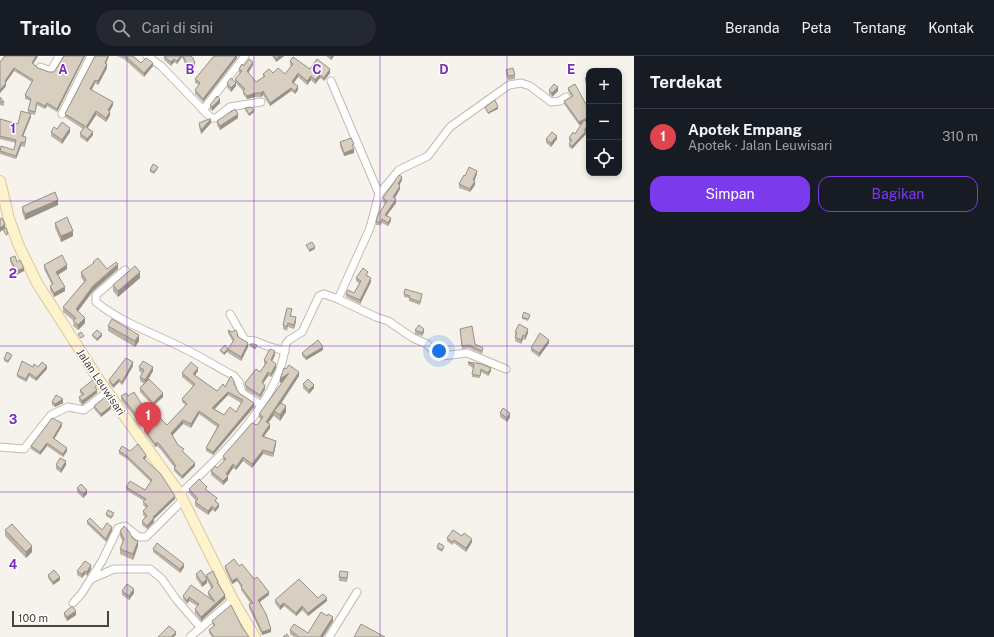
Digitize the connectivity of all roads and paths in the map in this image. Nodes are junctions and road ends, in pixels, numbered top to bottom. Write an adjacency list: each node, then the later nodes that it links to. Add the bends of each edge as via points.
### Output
1 (59, 56): 6 (street, via 51,71)
2 (91, 56): 11 (street)
3 (147, 56): 5 (street)
4 (245, 56): 10 (street)
5 (160, 59): 10 (street)
6 (40, 66)
7 (331, 81): 13 (street)
8 (566, 97): 13 (street, via 551,102 530,86 522,83 509,85 450,127 428,156 399,170)
9 (261, 102): 10 (street, via 230,107 213,119)
10 (203, 110)
11 (62, 114)
12 (0, 181): 19 (main road, Jalan Leuwisari, via 10,219 28,266 44,295)
13 (379, 194): 15 (street, via 370,228)
14 (125, 270): 20 (street, via 96,295 96,302 126,323 183,348 234,376 242,393)
15 (338, 298): 17 (street, via 324,294 320,296 302,332 289,340); 18 (street, via 374,317 388,321 427,344 437,355 467,353)
16 (230, 314): 17 (street, via 245,340)
17 (284, 350): 20 (street, via 277,377)
18 (506, 369)
19 (108, 392): 21 (street, via 84,410 68,407 51,415 24,449); 22 (main road, Jalan Leuwisari)
20 (262, 405): 22 (street, via 229,447)
21 (0, 447)
22 (181, 497): 23 (street, via 146,537 137,536 125,526 118,528); 25 (main road, Jalan Leuwisari)
23 (91, 579): 26 (street); 27 (street, via 114,569 150,569 162,579)
24 (357, 592): 30 (street)
25 (233, 600): 27 (street); 29 (main road, Jalan Leuwisari)
26 (73, 603)
27 (201, 628): 28 (street)
28 (190, 637)
29 (255, 637)
30 (329, 637)

